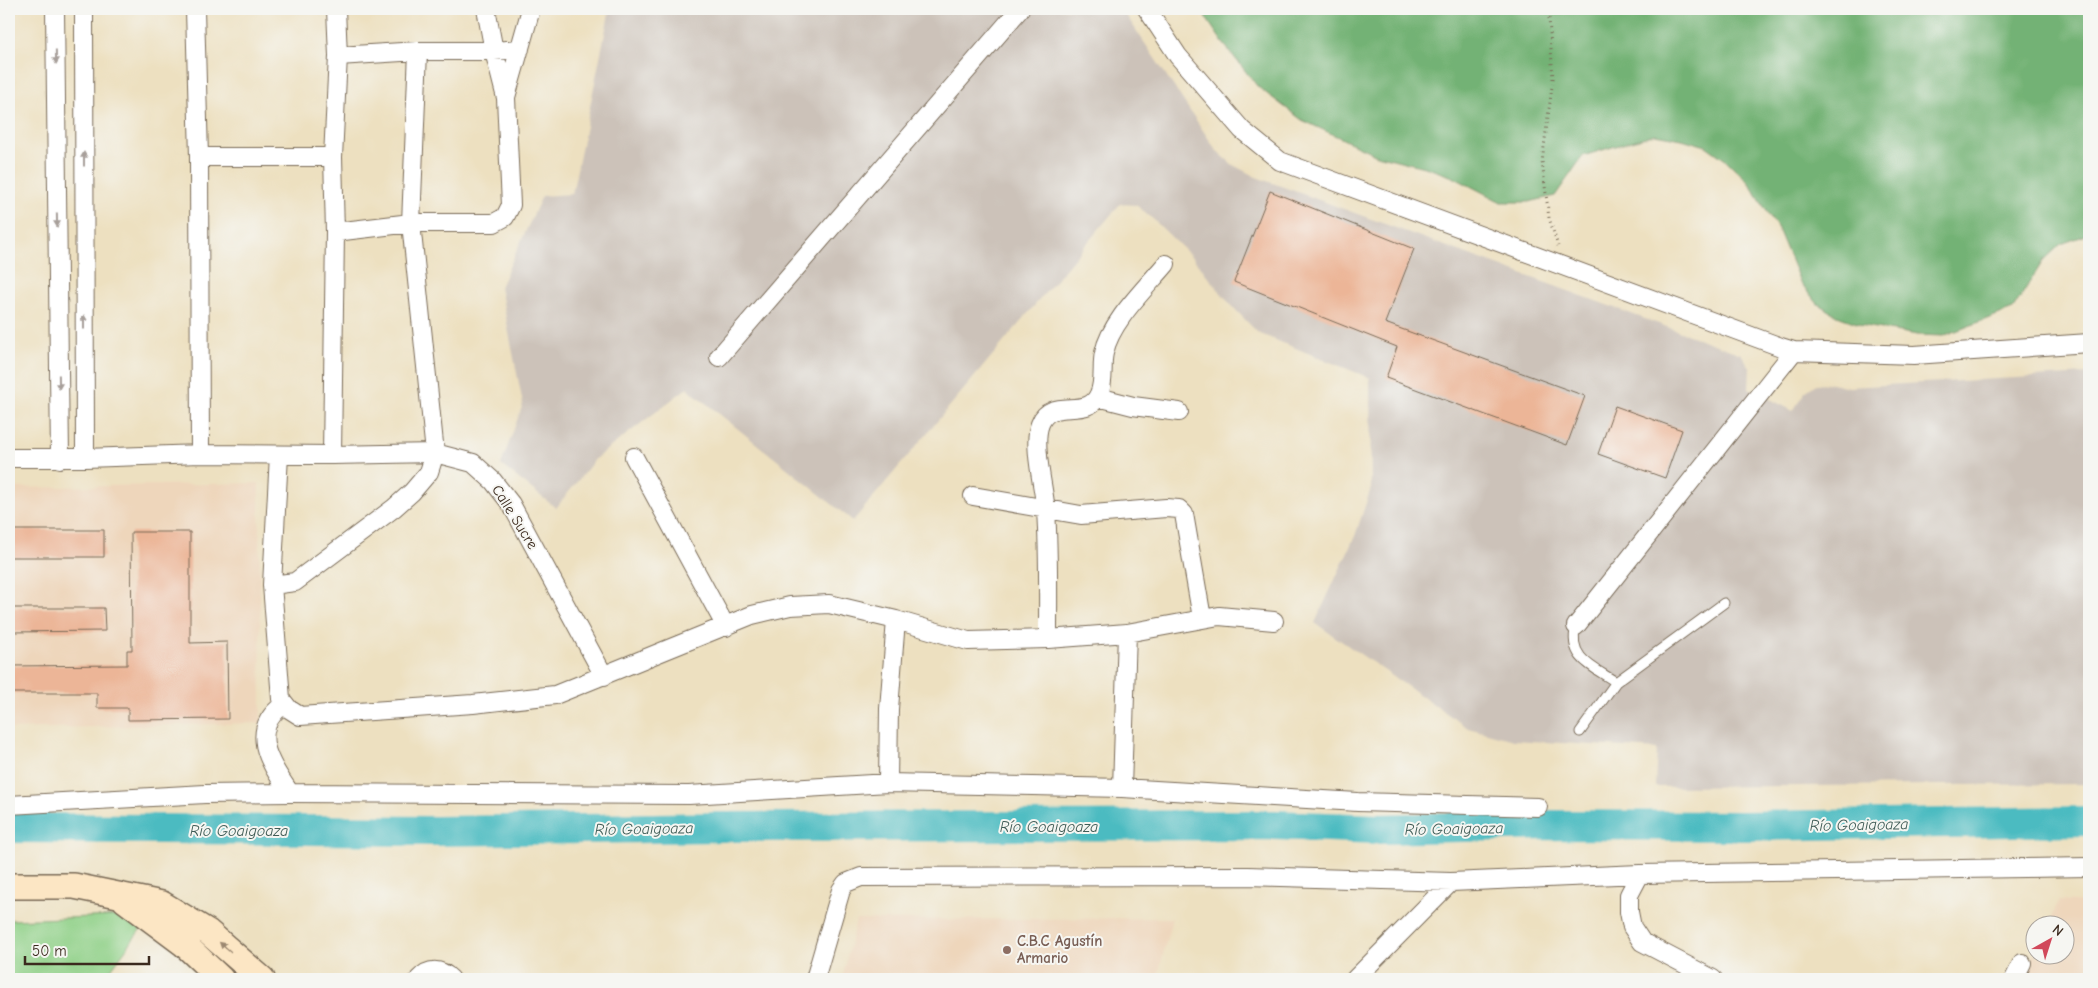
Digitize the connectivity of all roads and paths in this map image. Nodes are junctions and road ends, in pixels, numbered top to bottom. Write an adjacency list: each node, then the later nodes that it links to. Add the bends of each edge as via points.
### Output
1 (55, 9): 32 (street, one-way to 32)
2 (84, 9): 33 (street, one-way to 2)
3 (195, 9): 15 (street)
4 (336, 9): 13 (street)
5 (486, 9): 11 (street)
6 (531, 9): 10 (street)
7 (1020, 9): 23 (street)
8 (1147, 9): 20 (street, via 1178,56 1242,130 1280,161)
9 (1546, 9): 20 (path, via 1550,18 1553,78 1542,162 1549,218)
10 (520, 48): 11 (street); 14 (street)
11 (494, 51): 12 (street); 14 (street)
12 (418, 52): 13 (street); 17 (street)
13 (338, 56): 16 (street)
14 (506, 98): 17 (street, via 511,206 505,217 494,223)
15 (199, 157): 16 (street); 27 (street)
16 (333, 157): 18 (street)
17 (411, 223): 18 (street); 26 (street)
18 (335, 232): 29 (street)
19 (1166, 264): 24 (street, via 1109,337 1103,354 1104,372)
20 (1564, 266): 22 (street)
21 (2089, 343): 22 (street, via 1914,355)
22 (1794, 351): 41 (street)
23 (719, 357)
24 (1098, 397): 25 (street, via 1133,406); 35 (street, via 1083,407 1054,409 1040,424 1038,446)
25 (1180, 412)
26 (435, 453): 29 (street, Calle Sucre); 36 (street, via 428,472 394,508 295,582); 45 (street, Calle Sucre, via 473,463 493,480 511,504)
27 (200, 454): 28 (street, Calle Sucre); 33 (street, Calle Sucre)
28 (278, 455): 29 (street, Calle Sucre); 36 (street)
29 (332, 455)
30 (634, 457): 42 (street)
31 (9, 458): 32 (street, Calle Sucre)
32 (60, 458): 33 (street, Calle Sucre)
33 (85, 458)
34 (973, 496): 35 (street)
35 (1046, 510): 38 (street, via 1081,515 1179,509 1184,514); 44 (street)
36 (272, 585): 47 (street)
37 (1724, 603): 46 (lane)
38 (1202, 618): 40 (street, via 1219,616); 43 (street)
39 (896, 620): 42 (street, via 829,604 790,606 752,615); 44 (street, via 968,641); 49 (street, via 889,710)
40 (1274, 621)
41 (1576, 626): 46 (lane, via 1573,637 1579,655)
42 (726, 627): 45 (street)
43 (1127, 633): 44 (street); 50 (street)
44 (1048, 639)
45 (604, 676): 47 (street, via 555,695 473,704 300,716)
46 (1616, 682): 48 (lane)
47 (284, 704): 51 (street, via 266,723 265,744 269,759)
48 (1580, 732)
49 (888, 782): 50 (street); 51 (street, via 689,796)
50 (1122, 788): 53 (street, via 1358,802)
51 (290, 793): 52 (street, via 205,794)
52 (9, 805)
53 (1538, 807)
54 (2089, 867): 55 (street)
55 (1640, 874): 56 (street); 60 (street, via 1629,896 1632,927 1642,942)
56 (1451, 882): 65 (street, via 1248,876 861,877 846,883 842,890); 66 (street)
57 (9, 886): 58 (main road, via 74,886)
58 (117, 894): 61 (main road, via 184,944); 62 (main road, one-way to 58, via 208,932 162,904)
59 (2022, 963): 67 (street)
60 (1707, 978)
61 (221, 979)
62 (262, 979)
63 (418, 979): 64 (street, via 433,970 440,970)
64 (451, 979)
65 (815, 979)
66 (1356, 979)
67 (2014, 979)

